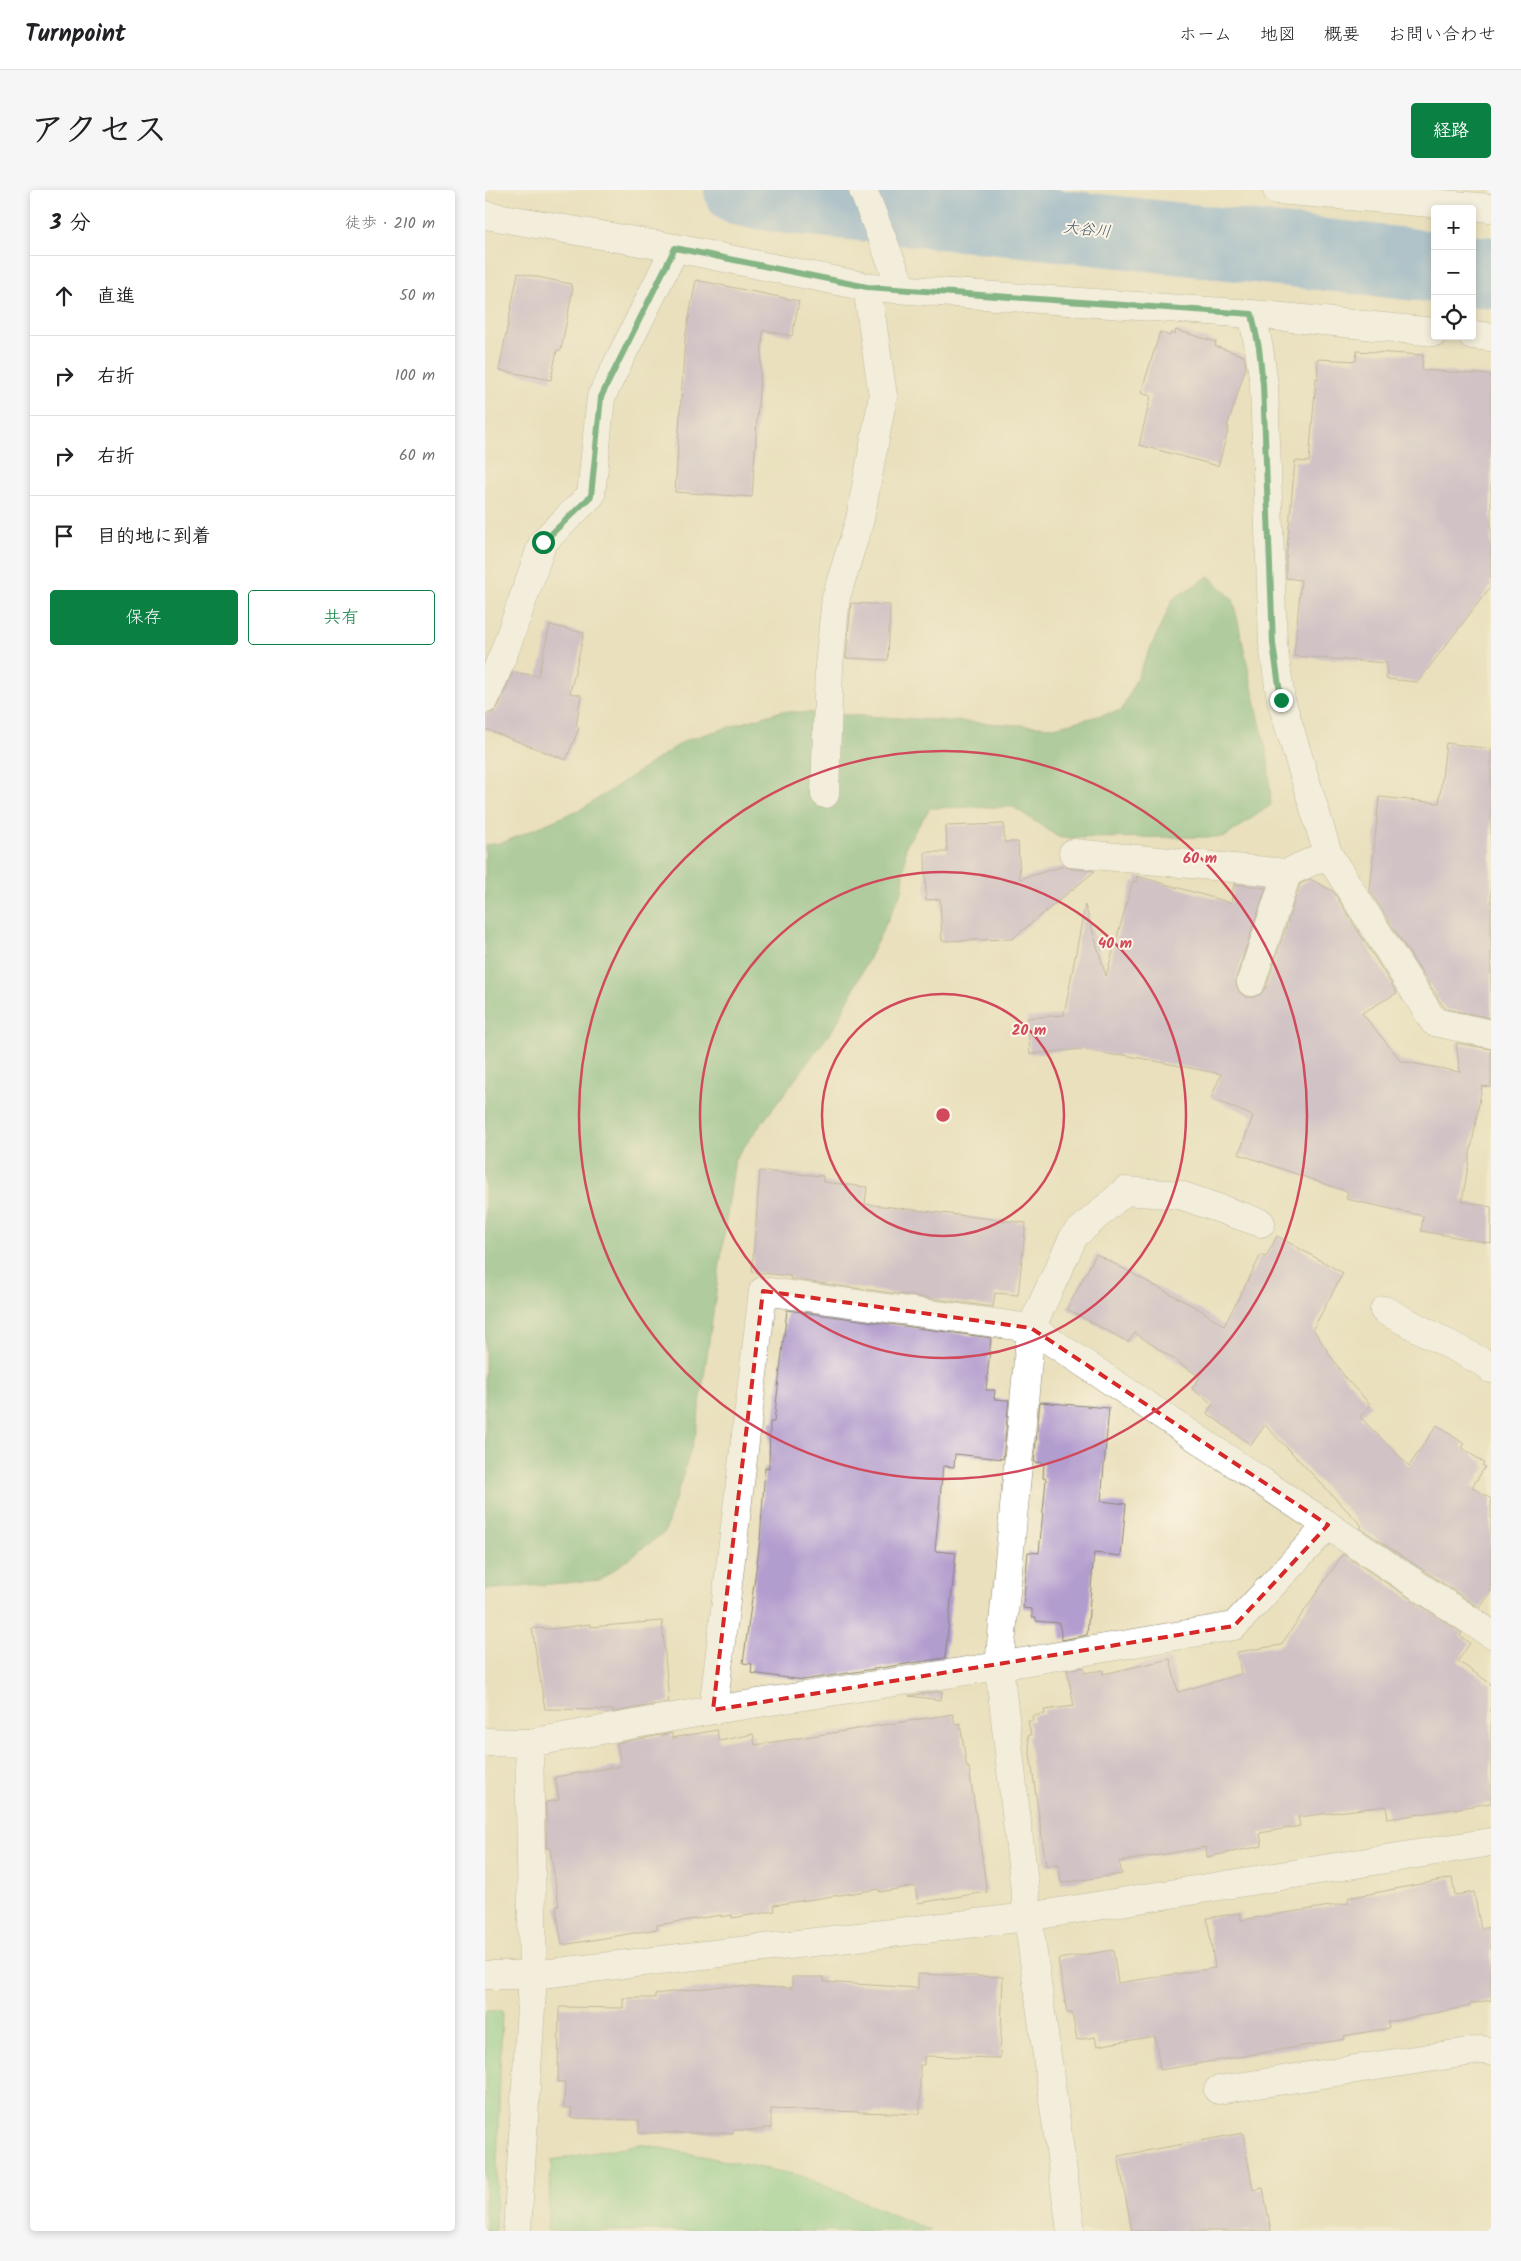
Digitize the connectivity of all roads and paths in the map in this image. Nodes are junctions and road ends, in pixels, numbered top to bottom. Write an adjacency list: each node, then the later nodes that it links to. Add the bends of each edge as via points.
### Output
1 (863, 190): 6 (street)
2 (1277, 190): 3 (street)
3 (1491, 208)
4 (485, 215): 5 (street)
5 (675, 248): 7 (street); 12 (street, via 601,397 591,496 543,542)
6 (899, 278): 7 (street); 8 (street)
7 (867, 287): 13 (street, via 883,396 860,519 836,597 829,666)
8 (1252, 314): 9 (street); 15 (street, via 1263,384 1273,644 1281,700)
9 (1431, 332)
10 (1476, 335): 11 (street)
11 (1491, 337)
12 (485, 699)
13 (825, 794)
14 (1073, 853): 16 (street)
15 (1328, 854): 16 (street); 18 (street, via 1434,1022)
16 (1287, 873): 17 (street)
17 (1251, 982)
18 (1491, 1034)
19 (1261, 1223): 21 (street, via 1181,1196 1125,1191 1074,1236)
20 (1384, 1310): 22 (street, via 1489,1365)
21 (1031, 1328): 23 (street); 25 (street); 26 (street, via 763,1291)
22 (1491, 1369)
23 (1328, 1524): 24 (street); 25 (street, via 1234,1626)
24 (1491, 1634)
25 (999, 1666): 26 (street); 30 (street)
26 (713, 1710): 28 (street)
27 (485, 1742): 28 (street)
28 (529, 1743): 32 (street)
29 (1491, 1842): 30 (street)
30 (1028, 1917): 32 (street); 36 (street)
31 (485, 1975): 32 (street)
32 (533, 1975): 35 (street)
33 (1491, 2051): 34 (street)
34 (1218, 2090)
35 (517, 2231)
36 (1071, 2231)

